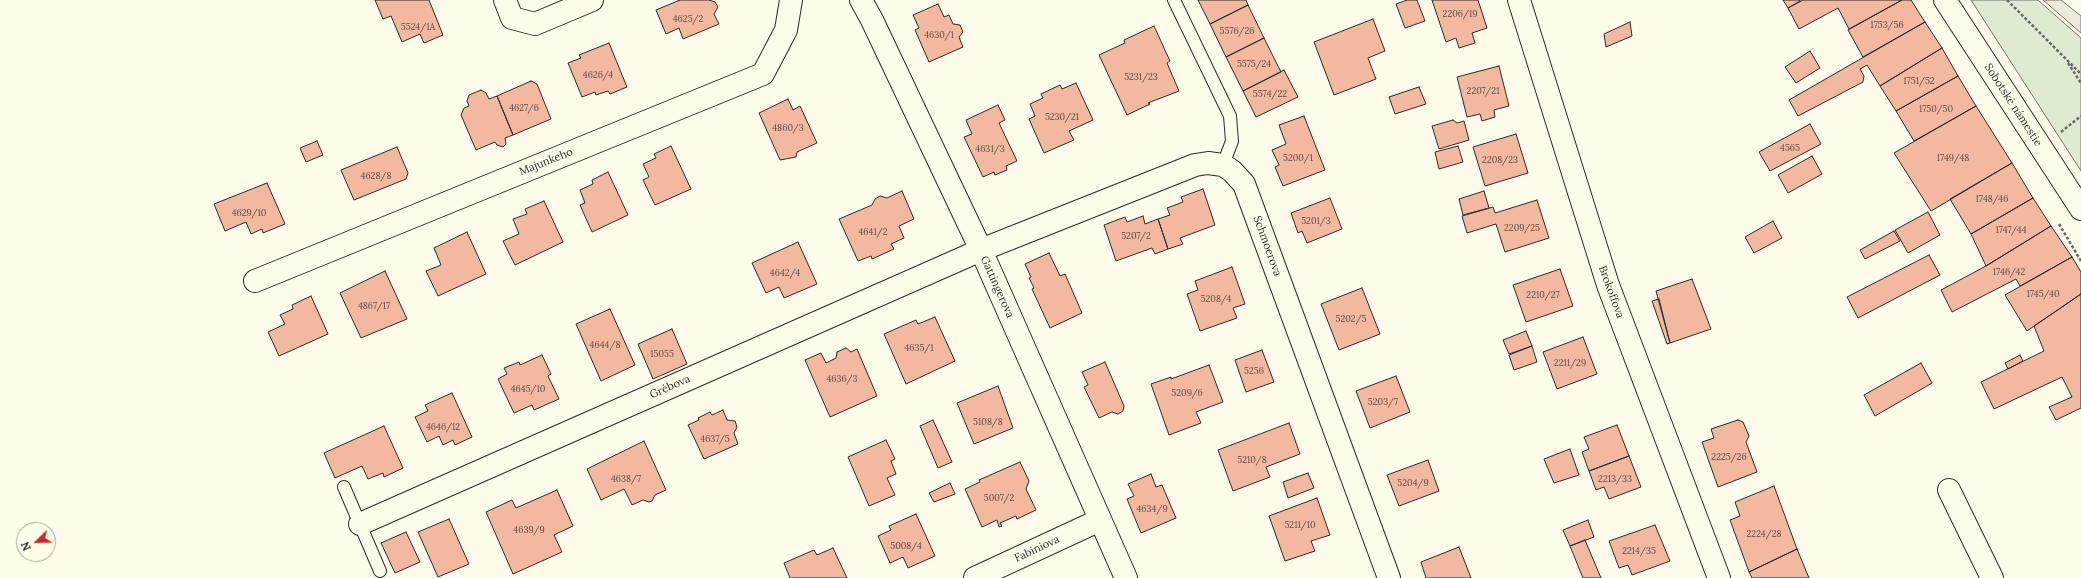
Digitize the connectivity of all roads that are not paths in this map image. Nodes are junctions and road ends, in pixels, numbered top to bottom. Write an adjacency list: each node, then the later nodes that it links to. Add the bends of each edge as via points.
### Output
1 (505, 0): 2 (street, via 512,18 535,24)
2 (592, 0)
3 (791, 0): 11 (street, Majunkeho, via 786,30 763,74)
4 (861, 0): 10 (street, Gattingerova)
5 (1174, 0): 8 (lane, via 1230,116 1232,140)
6 (1519, 0): 20 (street, Brokoffova, via 1608,285)
7 (1945, 0): 9 (street, Sobotské námestie)
8 (1223, 166): 10 (street, via 1208,163 1195,165); 19 (street, Schmoerova, via 1232,171 1244,184)
9 (2081, 209)
10 (981, 250): 14 (street, Gattingerova); 15 (street, Grébova)
11 (255, 281)
12 (344, 487): 15 (lane)
13 (1949, 490): 21 (street)
14 (1100, 520): 17 (street, Fabiniova); 18 (street, Gattingerova)
15 (360, 524): 16 (lane)
16 (380, 571)
17 (975, 578)
18 (1126, 578)
19 (1389, 578)
20 (1719, 578)
21 (1992, 578)

